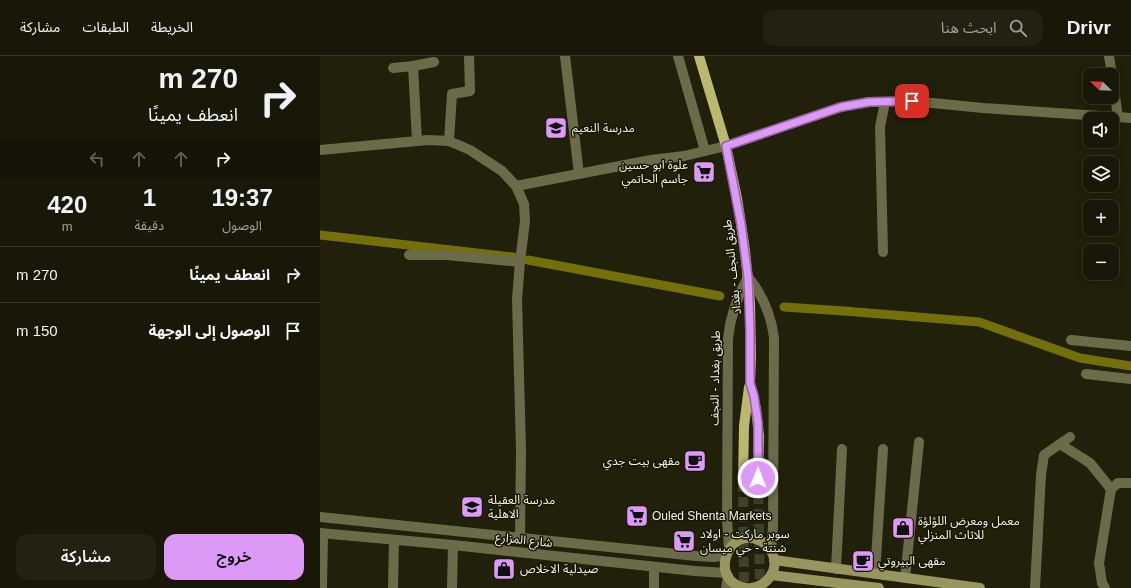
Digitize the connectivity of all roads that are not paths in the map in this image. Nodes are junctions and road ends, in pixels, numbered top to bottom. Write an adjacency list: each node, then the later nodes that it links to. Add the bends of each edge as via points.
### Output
1 (469, 56): 15 (street, via 470,91 452,94)
2 (565, 56): 19 (street)
3 (678, 56): 18 (street)
4 (699, 56): 16 (main road, طريق النجف - بغداد)
5 (1109, 56): 9 (street)
6 (434, 62): 7 (street)
7 (413, 66): 8 (street); 14 (street)
8 (393, 68)
9 (1111, 68)
10 (885, 102): 11 (street, via 912,101); 16 (street, via 841,107); 21 (street, via 880,127)
11 (1083, 115)
12 (1119, 117): 13 (street)
13 (1131, 118)
14 (417, 141): 15 (street); 17 (street)
15 (449, 141): 20 (street, via 470,150 502,171)
16 (726, 146): 18 (street); 24 (main road, طريق النجف - بغداد)
17 (320, 150)
18 (704, 151): 19 (street)
19 (579, 174): 20 (street)
20 (516, 186): 23 (street, via 524,204 525,221)
21 (883, 252)
22 (409, 255): 23 (street, via 447,255)
23 (520, 262): 45 (street, via 517,315 521,450)
24 (748, 277): 29 (main road, طريق النجف - بغداد); 48 (street, طريق بغداد - النجف, via 734,307 728,339); 49 (street, via 766,305 774,338)
25 (1071, 340): 26 (street)
26 (1131, 346)
27 (1086, 374): 28 (street)
28 (1131, 379)
29 (750, 383): 35 (main road, طريق النجف - بغداد, via 758,423); 36 (main road, via 744,426)
30 (1070, 437): 32 (street)
31 (919, 442): 54 (street)
32 (1060, 444): 38 (street, via 1090,463); 66 (street, via 1044,455)
33 (842, 449): 51 (street)
34 (883, 450): 53 (street)
35 (758, 478)
36 (743, 482)
37 (1131, 483): 38 (street, via 1118,483)
38 (1110, 490): 56 (street, via 1099,563)
39 (320, 517): 40 (street, شارع المزارع)
40 (342, 520): 41 (street, شارع المزارع); 43 (street, via 346,529)
41 (367, 522): 44 (street, via 362,531); 45 (street, شارع المزارع)
42 (321, 533): 43 (street, شارع المزارع); 57 (street)
43 (342, 535): 44 (street, شارع المزارع)
44 (366, 537): 46 (street, شارع المزارع)
45 (520, 538): 48 (street, شارع المزارع, via 696,556 713,557)
46 (394, 540): 47 (street, شارع المزارع); 58 (street)
47 (453, 545): 50 (street, شارع المزارع); 59 (street)
48 (727, 552): 49 (main road, via 738,541 753,538 763,542); 52 (main road, via 724,564)
49 (772, 555): 51 (main road); 55 (main road, via 773,570)
50 (654, 567): 52 (street, شارع المزارع); 60 (street)
51 (836, 568): 53 (main road)
52 (727, 574): 61 (street); 62 (main road, via 735,584)
53 (875, 574): 54 (main road)
54 (905, 578): 65 (main road)
55 (769, 581): 63 (main road); 64 (main road)
56 (1102, 586)
57 (322, 588)
58 (393, 588)
59 (452, 588)
60 (654, 588)
61 (726, 588)
62 (747, 588)
63 (751, 588)
64 (879, 588)
65 (980, 588)
66 (1035, 588)

